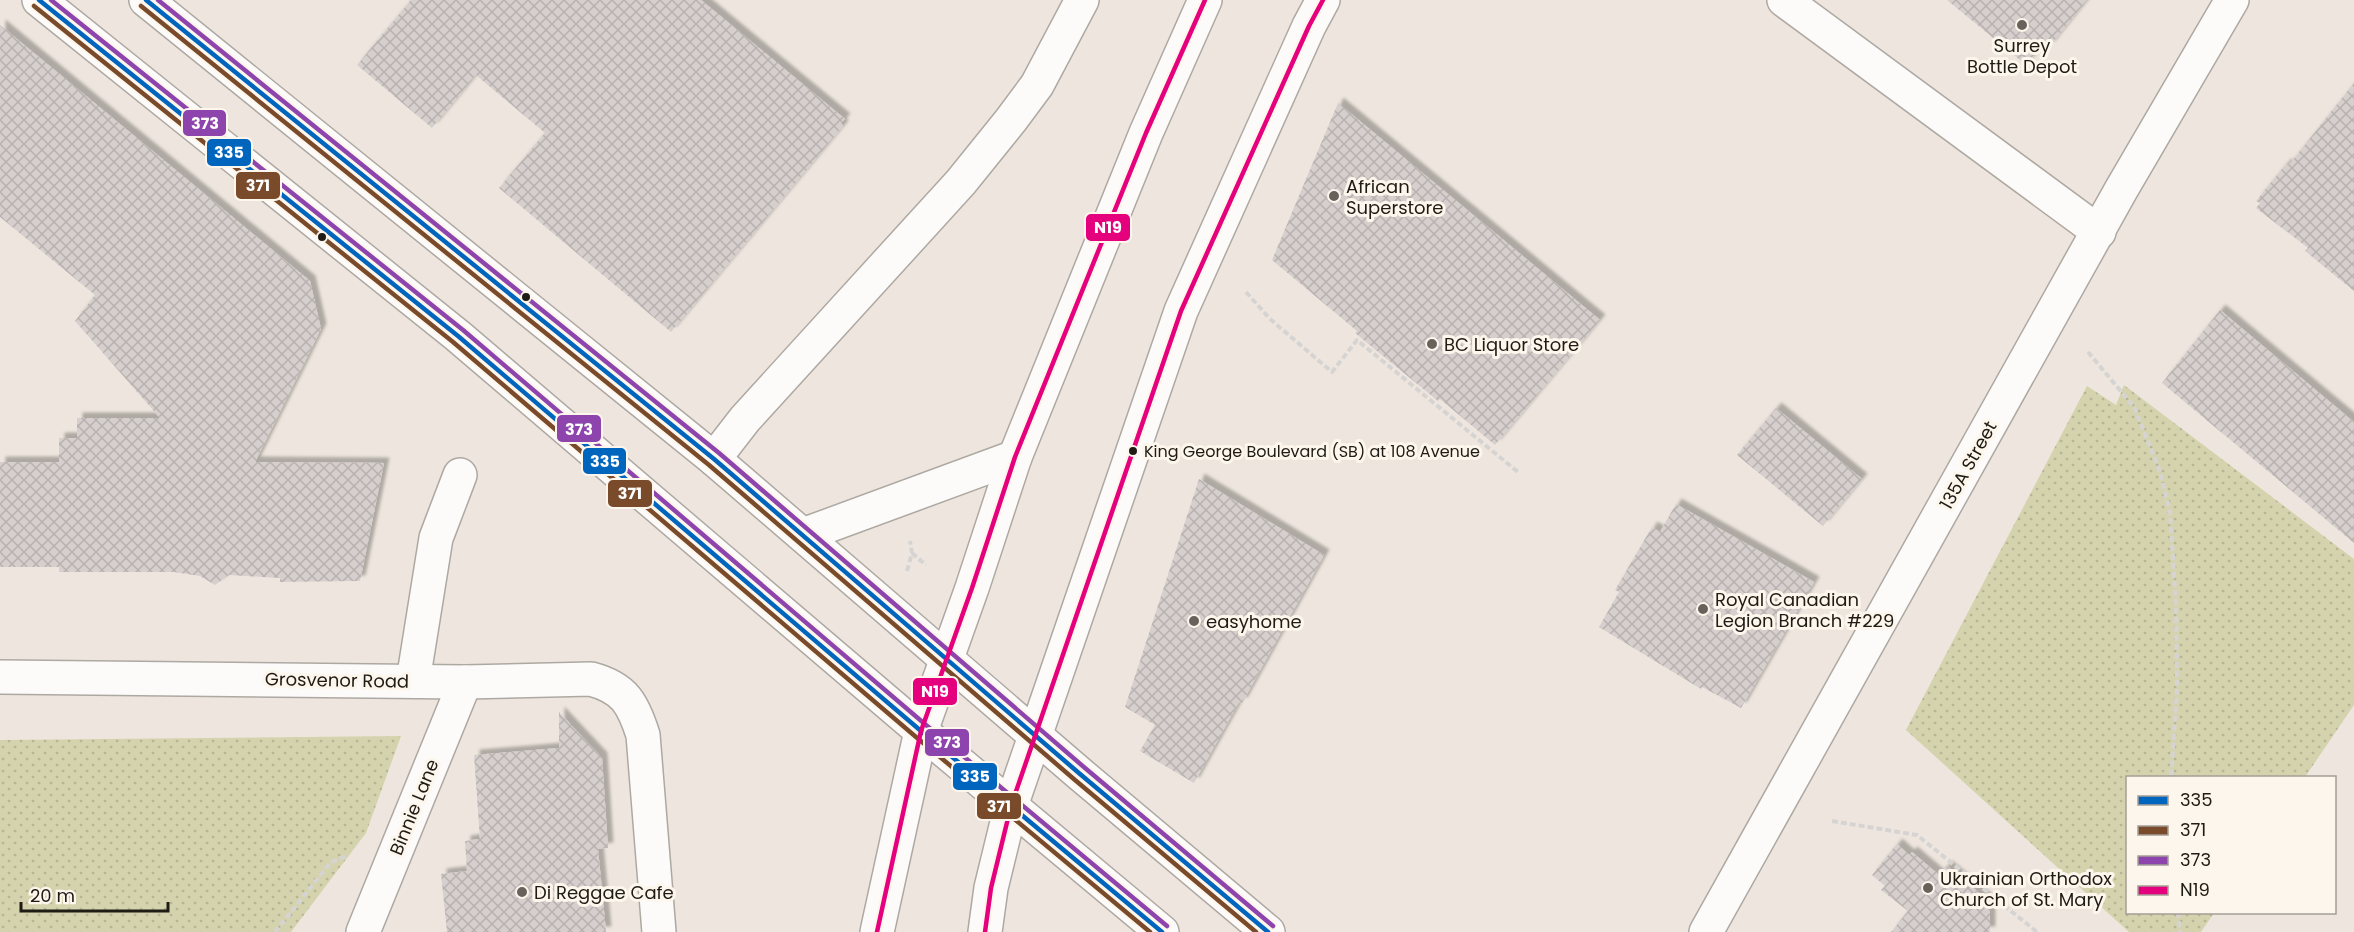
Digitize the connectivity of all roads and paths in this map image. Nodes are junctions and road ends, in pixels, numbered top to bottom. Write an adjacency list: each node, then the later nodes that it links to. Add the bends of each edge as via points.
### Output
1 (39, 0): 22 (main road, via 458,336)
2 (146, 0): 12 (main road)
3 (1082, 0): 12 (main road, via 1037,85 1011,120 961,182 745,419)
4 (1205, 0): 11 (main road)
5 (1323, 0): 23 (main road, via 1181,311)
6 (1784, 0): 8 (main road)
7 (2232, 0): 8 (main road, 135A Street)
8 (2099, 232): 36 (main road, 135A Street)
9 (1246, 292): 13 (path, via 1270,319 1332,372 1357,340)
10 (2088, 352): 24 (path, via 2134,407 2159,469 2170,512 2177,688)
11 (1015, 457): 15 (main road); 18 (main road)
12 (714, 459): 15 (main road)
13 (1518, 472)
14 (460, 475): 20 (main road, via 436,538)
15 (803, 535): 18 (main road)
16 (926, 565): 17 (path, via 912,553)
17 (905, 578)
18 (947, 659): 22 (main road); 23 (main road)
19 (0, 677): 20 (main road, Grosvenor Road)
20 (413, 681): 21 (main road, Grosvenor Road)
21 (465, 682): 27 (main road, Binnie Lane); 31 (main road, Grosvenor Road, via 591,679 610,684 624,695 644,735)
22 (921, 731): 25 (main road); 32 (main road)
23 (1035, 735): 25 (main road); 35 (main road)
24 (2171, 776)
25 (1011, 806): 33 (main road, via 991,888); 34 (main road)
26 (1832, 821): 37 (path, via 1917,835)
27 (401, 837): 29 (path, via 331,862); 30 (main road, Binnie Lane)
28 (2178, 914): 38 (path)
29 (275, 932)
30 (363, 932)
31 (659, 932)
32 (877, 932)
33 (985, 932)
34 (1162, 932)
35 (1268, 932)
36 (1706, 932)
37 (2037, 932)
38 (2180, 932)

